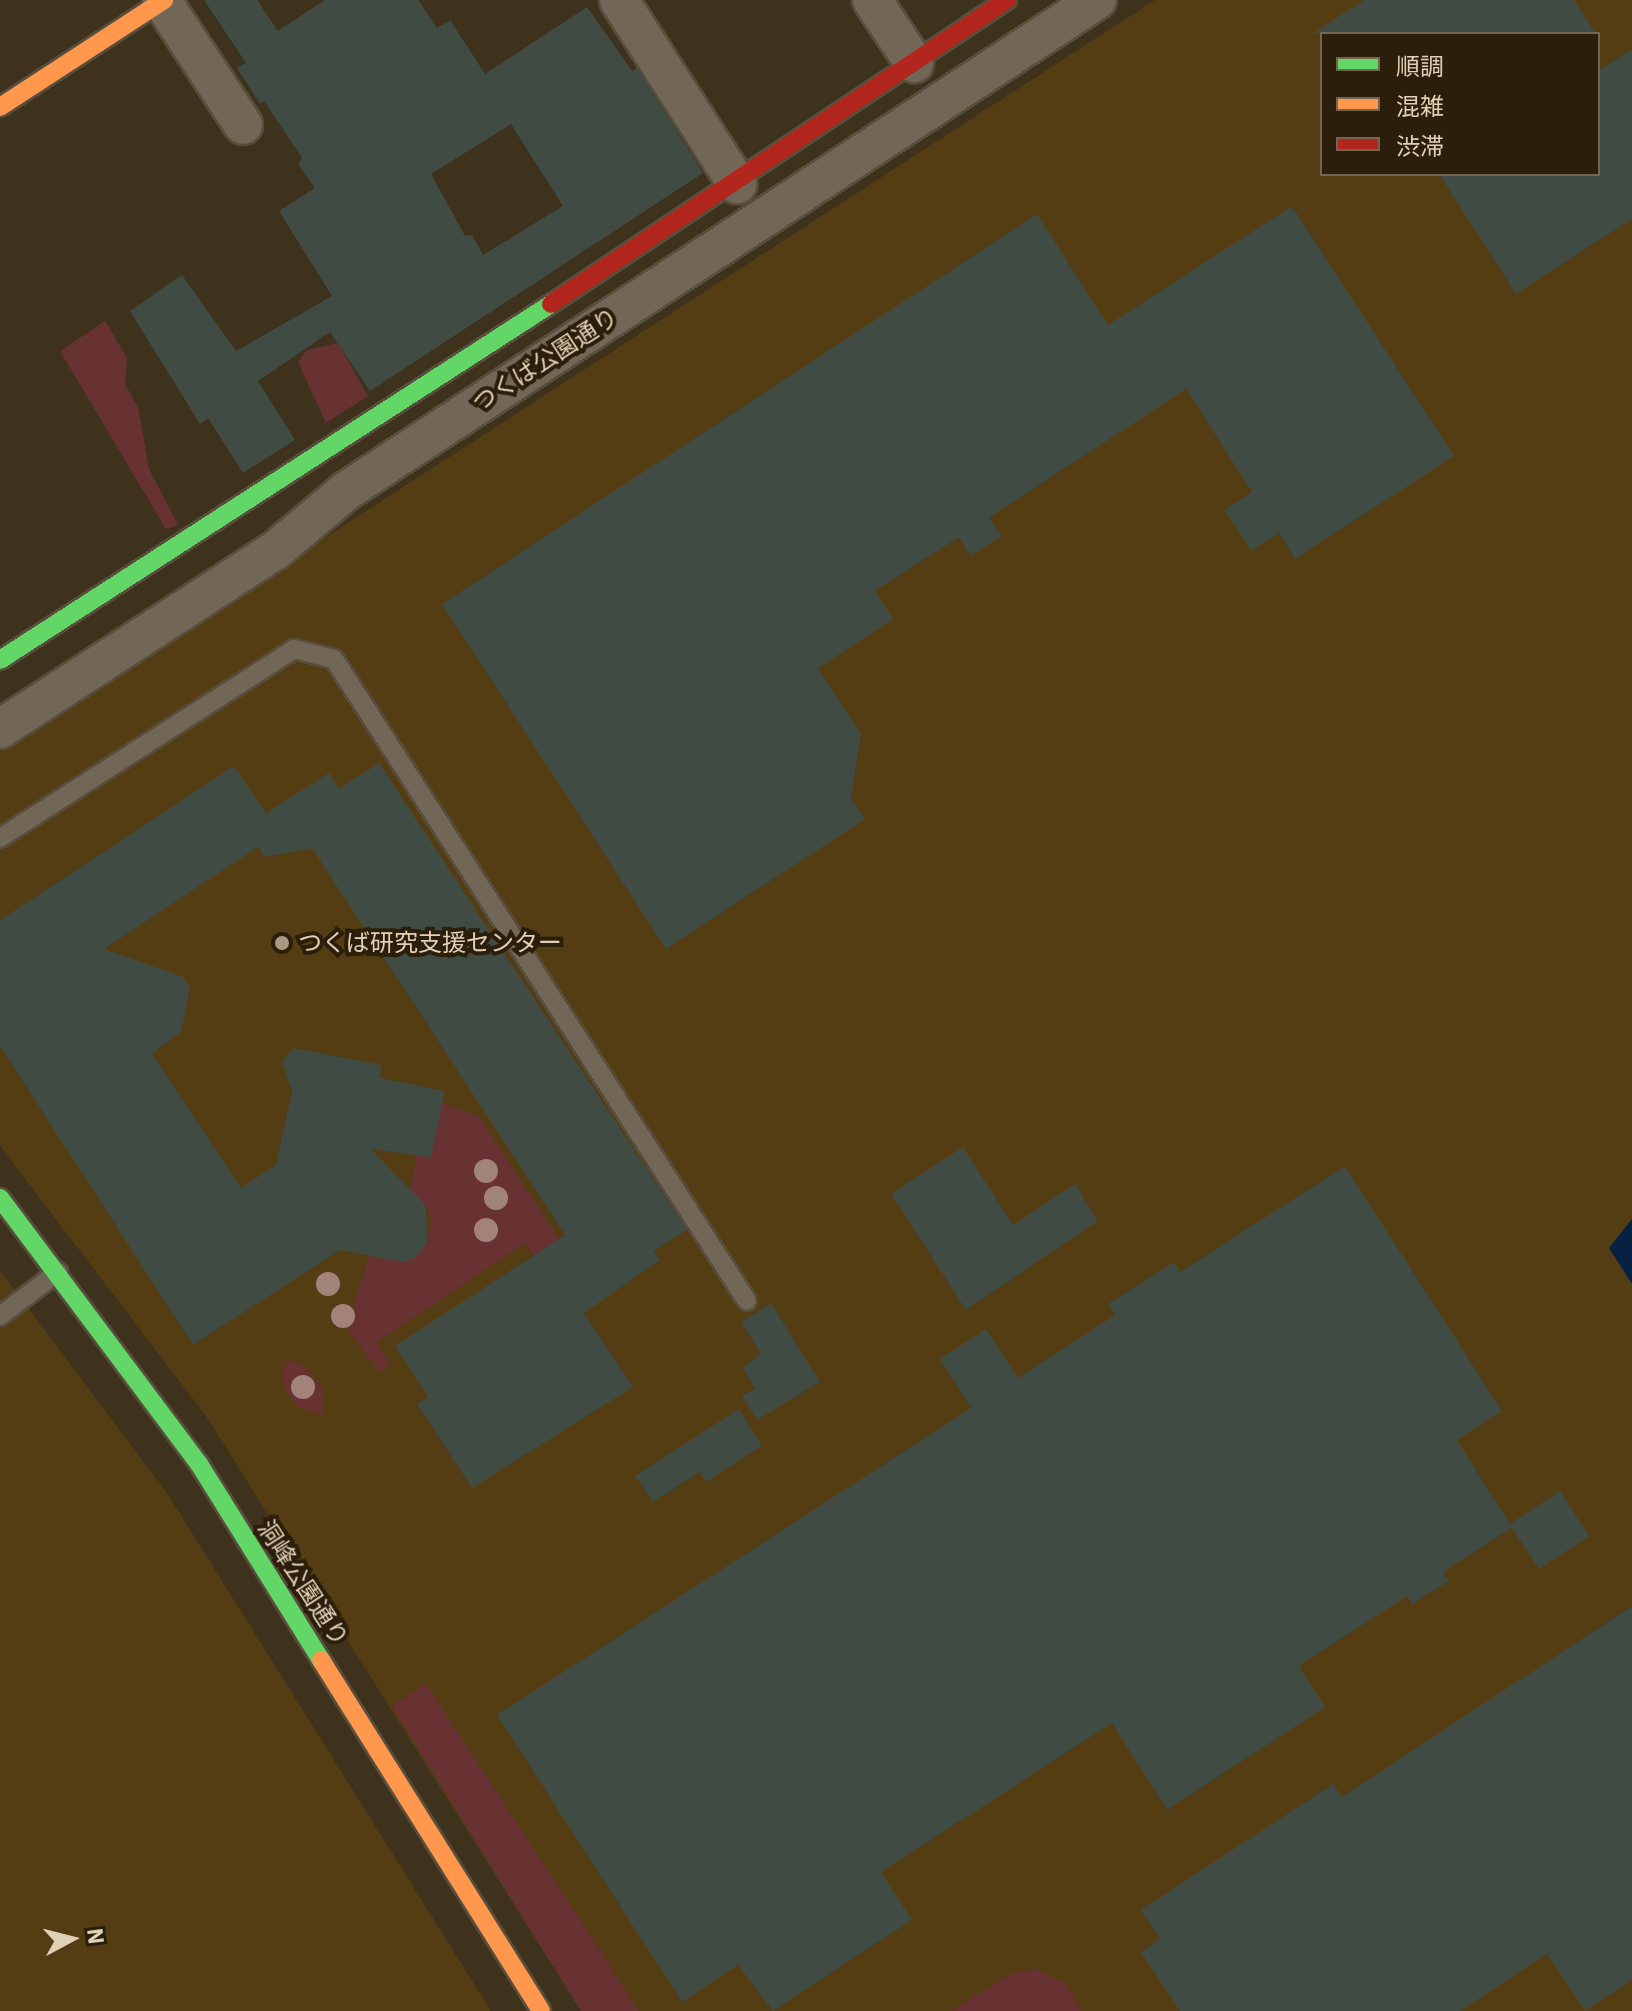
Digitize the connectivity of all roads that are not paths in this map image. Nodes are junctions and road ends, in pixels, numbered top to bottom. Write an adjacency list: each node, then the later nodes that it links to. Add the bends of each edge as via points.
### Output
1 (619, 0): 9 (street)
2 (872, 0): 6 (street)
3 (1007, 0): 6 (street)
4 (1097, 0): 11 (street, つくば公園通り, via 346,491 276,550)
5 (163, 1): 7 (street); 8 (street)
6 (914, 63): 9 (street)
7 (0, 107)
8 (243, 125)
9 (737, 184): 10 (street)
10 (0, 660)
11 (0, 729)
12 (0, 838): 15 (lane, via 294,649 334,659)
13 (0, 1198): 14 (street, 洞峰公園通り)
14 (58, 1272): 16 (lane); 17 (street, 洞峰公園通り, via 199,1464)
15 (747, 1301)
16 (0, 1316)
17 (541, 2011)

